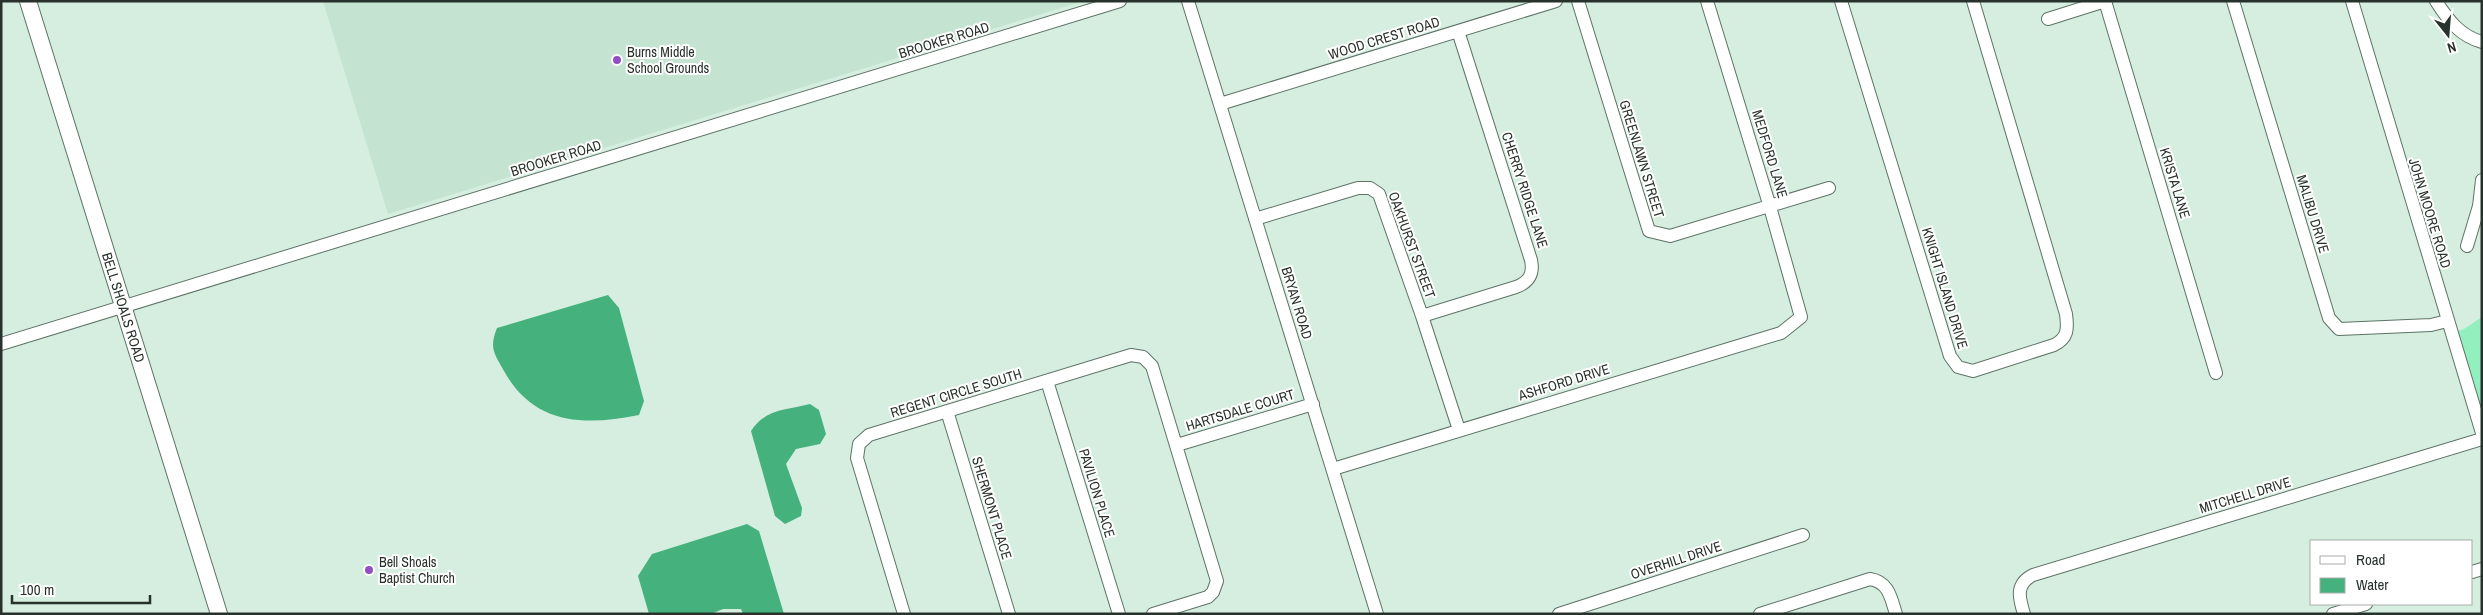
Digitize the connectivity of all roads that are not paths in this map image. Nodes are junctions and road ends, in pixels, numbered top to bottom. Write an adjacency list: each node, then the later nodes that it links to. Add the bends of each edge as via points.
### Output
1 (28, 1): 22 (main road, BELL SHOALS ROAD)
2 (1120, 1): 22 (street, BROOKER ROAD)
3 (1188, 1): 16 (street, BRYAN ROAD)
4 (1556, 1): 14 (street, WOOD CREST ROAD)
5 (1578, 1): 19 (street, GREENLAWN STREET, via 1649,231 1670,236)
6 (1707, 1): 19 (street, MEDFORD LANE)
7 (1841, 1): 8 (street, KNIGHT ISLAND DRIVE, via 1950,356 1958,367 1973,371 2054,345 2062,341 2068,328)
8 (1973, 1)
9 (2105, 1): 13 (street); 27 (street, KRISTA LANE)
10 (2233, 1): 25 (street, MALIBU DRIVE, via 2329,318 2339,329 2431,325)
11 (2352, 1): 25 (street, JOHN MOORE ROAD)
12 (2436, 1): 15 (street, via 2449,23)
13 (2048, 19)
14 (1458, 32): 16 (street, WOOD CREST ROAD); 23 (street, CHERRY RIDGE LANE, via 1532,260 1532,271 1528,280 1516,287)
15 (2482, 42)
16 (1220, 104): 20 (street, BRYAN ROAD)
17 (2482, 180): 21 (street, via 2479,206)
18 (1829, 188): 19 (street, GREENLAWN STREET)
19 (1770, 207): 24 (street, MEDFORD LANE)
20 (1255, 219): 23 (street, OAKHURST STREET, via 1358,188 1374,190 1382,199); 29 (street, BRYAN ROAD)
21 (2466, 246)
22 (123, 307): 26 (street, BROOKER ROAD); 38 (main road, BELL SHOALS ROAD)
23 (1422, 316): 31 (street, OAKHURST STREET)
24 (1801, 317): 31 (street, ASHFORD DRIVE, via 1781,332)
25 (2447, 321): 32 (street, JOHN MOORE ROAD)
26 (1, 344)
27 (2216, 373)
28 (1047, 381): 30 (street, REGENT CIRCLE SOUTH); 34 (street, REGENT CIRCLE SOUTH, via 1131,355 1143,357 1152,366); 41 (street, PAVILION PLACE)
29 (1313, 404): 34 (street, HARTSDALE COURT); 35 (street, BRYAN ROAD)
30 (947, 412): 39 (street, REGENT CIRCLE SOUTH, via 869,435 856,451); 40 (street, SHERMONT PLACE)
31 (1459, 430): 35 (street, ASHFORD DRIVE)
32 (2482, 433)
33 (2482, 439): 47 (street, MITCHELL DRIVE, via 2033,574 2020,586)
34 (1177, 445): 42 (street, REGENT CIRCLE SOUTH, via 1217,581 1208,597)
35 (1333, 468): 43 (street, BRYAN ROAD)
36 (1803, 535): 44 (street, OVERHILL DRIVE)
37 (2363, 605): 48 (street)
38 (219, 614)
39 (904, 614)
40 (1010, 614)
41 (1119, 614)
42 (1153, 614)
43 (1377, 614)
44 (1560, 614)
45 (1760, 614): 46 (street, via 1870,579 1880,581 1888,589)
46 (1896, 614)
47 (2024, 614)
48 (2333, 614)

